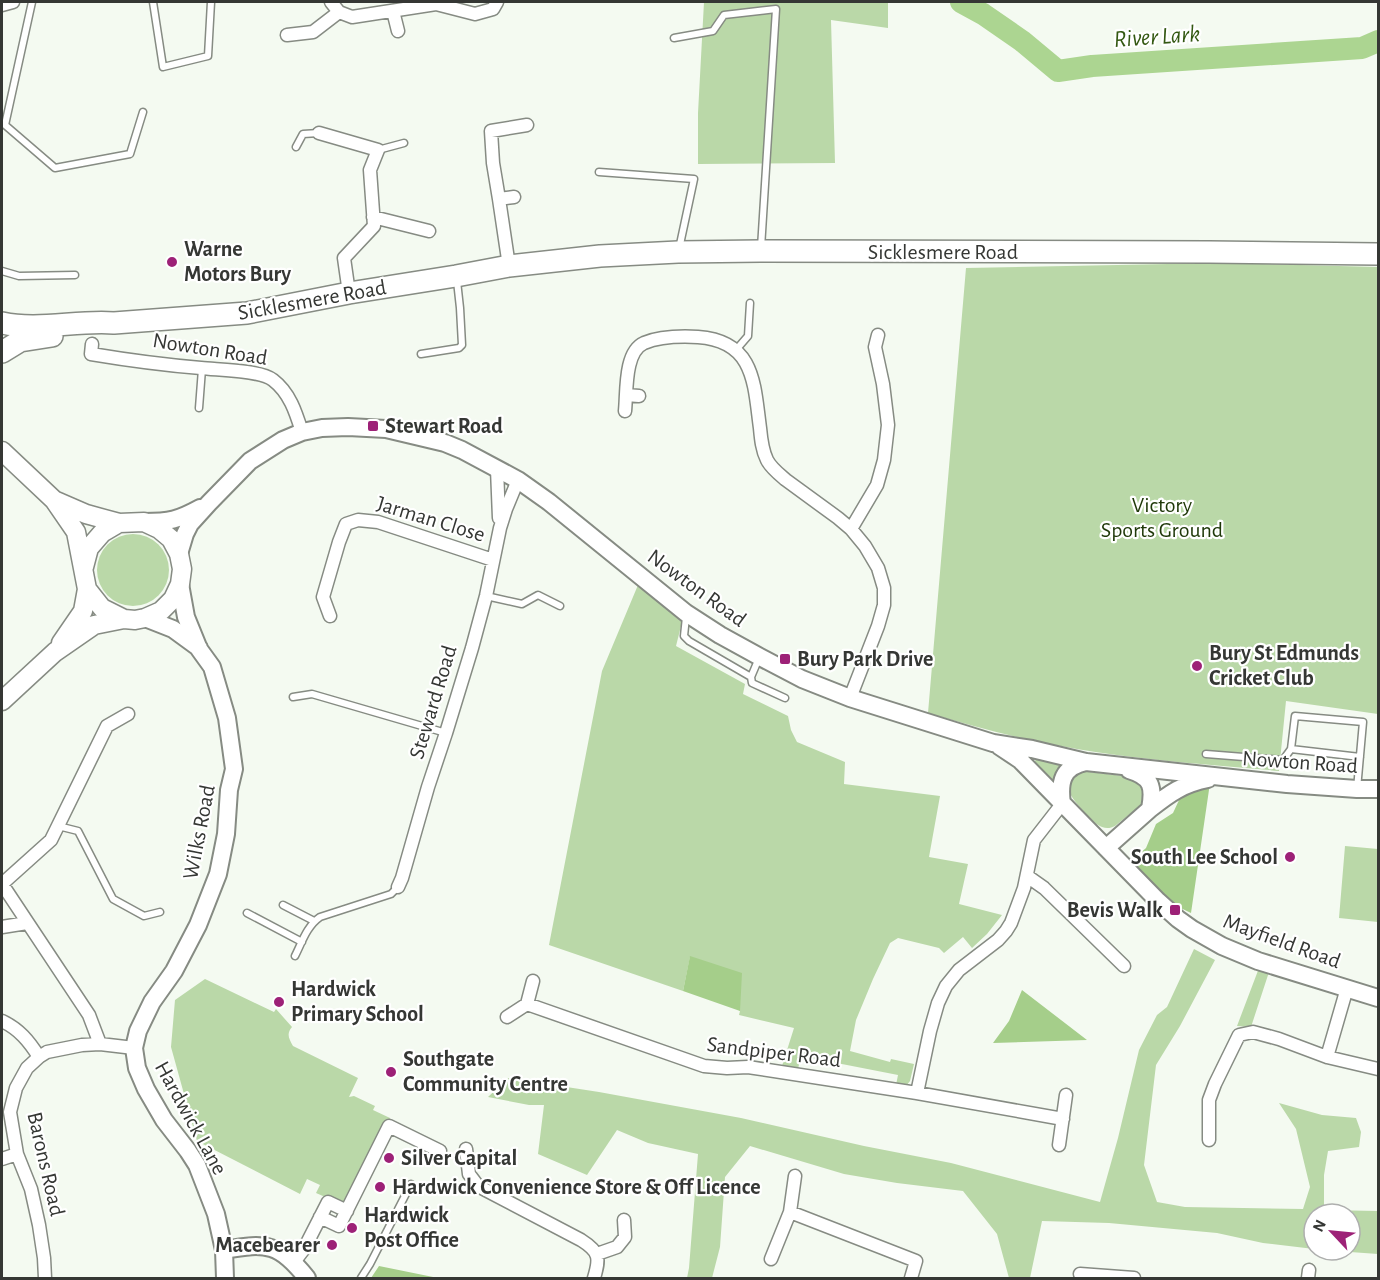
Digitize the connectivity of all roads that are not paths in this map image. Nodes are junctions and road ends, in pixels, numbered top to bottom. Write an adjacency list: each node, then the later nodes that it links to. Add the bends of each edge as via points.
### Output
1 (13, 2): 7 (street)
2 (32, 2): 15 (lane)
3 (153, 2): 4 (lane, via 163,67 208,56)
4 (211, 2)
5 (331, 2): 9 (street)
6 (497, 2): 8 (street, via 493,9 475,14 436,4)
7 (2, 5)
8 (393, 11): 9 (street, via 352,17); 10 (street)
9 (339, 12): 11 (street, via 313,32)
10 (398, 31)
11 (287, 35)
12 (674, 38): 25 (lane, via 713,31 724,15 776,9)
13 (143, 112): 15 (lane, via 130,154 55,168)
14 (527, 125): 22 (street, via 491,131)
15 (3, 127)
16 (319, 133): 18 (lane, via 303,134); 19 (street)
17 (404, 142): 19 (lane)
18 (296, 147)
19 (378, 150): 23 (street, via 370,170)
20 (599, 172): 26 (lane, via 694,179)
21 (514, 197): 22 (street)
22 (499, 199): 28 (street)
23 (373, 217): 24 (street); 32 (street, via 374,226 344,258)
24 (429, 231)
25 (761, 251): 26 (highway, Sicklesmere Road); 27 (highway, Sicklesmere Road)
26 (678, 252): 28 (highway, Sicklesmere Road)
27 (1378, 254)
28 (509, 266): 31 (highway, Sicklesmere Road)
29 (2, 271): 30 (lane, via 19,276)
30 (75, 275)
31 (456, 276): 32 (highway, Sicklesmere Road); 40 (lane, via 462,345)
32 (349, 293): 35 (highway, Sicklesmere Road, via 247,313)
33 (750, 303): 38 (lane, via 748,336)
34 (2, 323): 35 (highway, Sicklesmere Road)
35 (114, 323): 39 (highway, Sicklesmere Road, via 20,341)
36 (878, 335): 53 (street, via 875,347 888,425 884,460 877,485)
37 (92, 344): 41 (street, Nowton Road, via 91,354)
38 (735, 351): 43 (street, via 708,338 684,336 644,343 637,347 629,363 633,396); 53 (street, via 753,378 762,447 768,461 777,473)
39 (2, 352)
40 (421, 354)
41 (202, 369): 42 (lane); 44 (street, Nowton Road, via 235,370 271,378 293,405)
42 (199, 408)
43 (625, 411)
44 (302, 432): 46 (street, Nowton Road, via 340,427 386,429 445,443); 49 (street, Nowton Road, via 250,461)
45 (2, 450): 48 (main road)
46 (497, 469): 47 (street, Nowton Road); 52 (street, Steward Road)
47 (518, 480): 52 (street, Steward Road); 61 (street, Nowton Road)
48 (54, 500): 51 (main road); 56 (main road, via 76,532)
49 (209, 503): 50 (street, Nowton Road, via 167,522); 54 (street, Nowton Road, via 190,524)
50 (144, 522): 51 (main road); 54 (main road, via 171,539)
51 (119, 523): 56 (main road, via 102,532 89,548)
52 (500, 528): 55 (street, Steward Road)
53 (851, 529): 71 (street, via 878,568 884,605)
54 (179, 554): 57 (main road)
55 (494, 560): 59 (street, Steward Road); 62 (street, Jarman Close, via 378,522 358,520 346,524 323,597)
56 (84, 567): 58 (main road)
57 (180, 584): 63 (main road, via 173,599); 65 (street, Wilks Road, via 186,617)
58 (87, 589): 64 (main road, via 102,608); 66 (main road, via 83,611)
59 (486, 596): 60 (lane, via 522,604 538,595); 74 (street, Steward Road)
60 (560, 606)
61 (686, 613): 67 (street, Nowton Road); 68 (lane, via 684,636 689,641)
62 (330, 616)
63 (146, 618): 64 (main road); 65 (street, Wilks Road, via 173,629)
64 (124, 619): 66 (main road, via 94,625)
65 (199, 649): 107 (street, Wilks Road, via 212,667 227,718 234,769 226,834 218,874 198,925 152,1002)
66 (55, 652): 72 (main road)
67 (760, 657): 68 (lane); 71 (street, Nowton Road)
68 (751, 677): 70 (lane, via 752,683)
69 (293, 697): 74 (lane, via 312,694)
70 (785, 698)
71 (850, 698): 75 (street, Nowton Road)
72 (2, 700)
73 (128, 714): 86 (street, via 107,726)
74 (446, 733): 90 (street, Steward Road)
75 (993, 743): 79 (street, Nowton Road); 84 (street, Mayfield Road, via 1020,760)
76 (1290, 749): 77 (lane, via 1283,760); 78 (lane); 78 (lane, via 1295,716 1363,722)
77 (1206, 754)
78 (1360, 758): 82 (lane)
79 (1086, 762): 80 (street, Nowton Road); 84 (street, via 1075,765 1060,783)
80 (1120, 767): 81 (street, Nowton Road); 85 (street, Nowton Road, via 1139,773 1150,783)
81 (1218, 778): 82 (street, Nowton Road); 85 (street, Nowton Road, via 1187,784)
82 (1357, 789): 83 (street, Nowton Road)
83 (1378, 789)
84 (1062, 804): 87 (street, Mayfield Road); 88 (street, via 1034,840)
85 (1150, 809): 87 (street, Nowton Road)
86 (57, 826): 89 (street, via 51,840); 92 (lane, via 78,831 113,899 144,916)
87 (1106, 848): 101 (street, Mayfield Road, via 1178,919 1204,937 1258,961)
88 (1027, 876): 99 (street); 111 (street, via 1006,932 959,970 946,986 930,1031)
89 (2, 884): 95 (street)
90 (398, 887): 94 (lane, via 391,894)
91 (283, 905): 94 (lane)
92 (160, 912)
93 (247, 913): 97 (lane)
94 (314, 921): 97 (lane)
95 (27, 923): 96 (street); 106 (street, via 89,1015)
96 (2, 927)
97 (302, 942): 98 (lane)
98 (295, 956)
99 (1124, 966)
100 (533, 981): 103 (street)
101 (1347, 988): 102 (street, Mayfield Road); 109 (street)
102 (1378, 998)
103 (527, 1004): 104 (street); 111 (street, Sandpiper Road, via 704,1066 748,1067)
104 (507, 1017)
105 (2, 1021): 108 (street, via 26,1037)
106 (100, 1044): 107 (street); 108 (street)
107 (134, 1048): 124 (street, Hardwick Lane, via 146,1089 196,1165 216,1214)
108 (39, 1057): 118 (street, Barons Road, via 27,1068 16,1088 10,1112)
109 (1328, 1057): 110 (street); 114 (street, via 1253,1032 1239,1035 1209,1100)
110 (1378, 1070)
111 (917, 1093): 113 (street, Sandpiper Road)
112 (1066, 1095): 113 (street)
113 (1063, 1119): 115 (street)
114 (1209, 1140)
115 (1059, 1145)
116 (466, 1149): 125 (street, via 469,1174 478,1186 581,1240)
117 (440, 1151): 127 (street, via 389,1126 339,1226 320,1217)
118 (17, 1154): 119 (street); 129 (street, Barons Road, via 31,1189)
119 (2, 1159)
120 (795, 1176): 122 (street)
121 (411, 1184): 132 (lane)
122 (790, 1212): 126 (street); 134 (street, via 916,1261)
123 (624, 1220): 125 (street, via 625,1238 616,1247)
124 (224, 1250): 127 (street, via 261,1245); 130 (street, Hardwick Lane)
125 (597, 1254): 133 (street)
126 (771, 1259)
127 (294, 1262): 131 (street)
128 (1080, 1274): 135 (street)
129 (45, 1278)
130 (225, 1278)
131 (307, 1278)
132 (361, 1278)
133 (594, 1278)
134 (911, 1278)
135 (1134, 1278)

